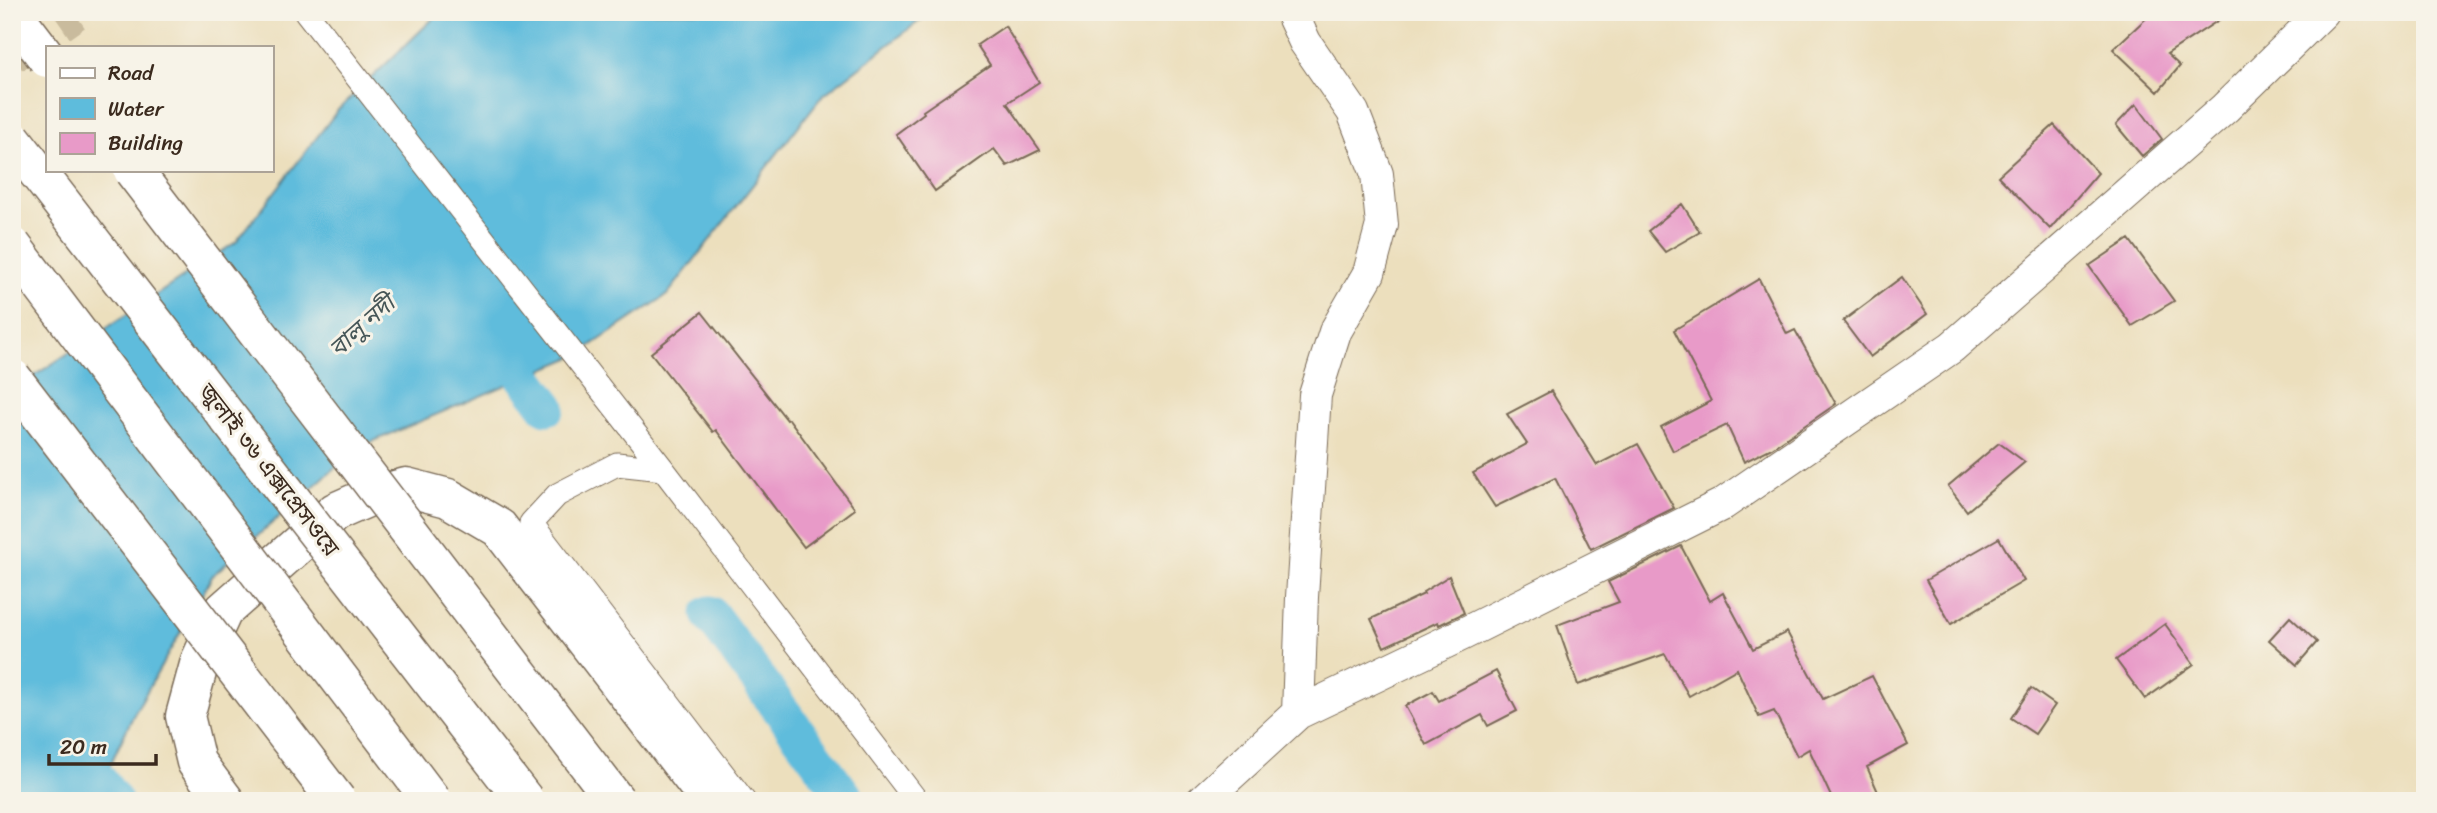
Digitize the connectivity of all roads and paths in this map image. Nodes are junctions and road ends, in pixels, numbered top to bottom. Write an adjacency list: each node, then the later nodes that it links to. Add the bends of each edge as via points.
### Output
1 (12, 12): 5 (main road, bridge)
2 (306, 12): 10 (street)
3 (1291, 12): 11 (street, via 1305,43 1353,112 1377,174 1382,225 1369,272 1335,332 1315,395)
4 (2323, 12): 11 (street, via 2225,108 1951,347 1734,496)
5 (46, 57)
6 (12, 139): 15 (main road, জুলাই ৩৬ এক্সপ্রেসওয়ে, bridge)
7 (135, 172): 16 (main road, bridge)
8 (12, 246): 14 (main road, bridge)
9 (12, 378): 13 (main road, bridge)
10 (658, 463): 18 (street, via 617,464 557,495 531,523); 19 (street)
11 (1298, 713): 20 (street)
12 (225, 801): 17 (main road, via 196,762 185,716 200,661 223,611 335,513 406,487 448,498 499,528)
13 (337, 801)
14 (432, 801)
15 (525, 801)
16 (616, 801)
17 (710, 801)
18 (744, 801)
19 (917, 801)
20 (1202, 801)

